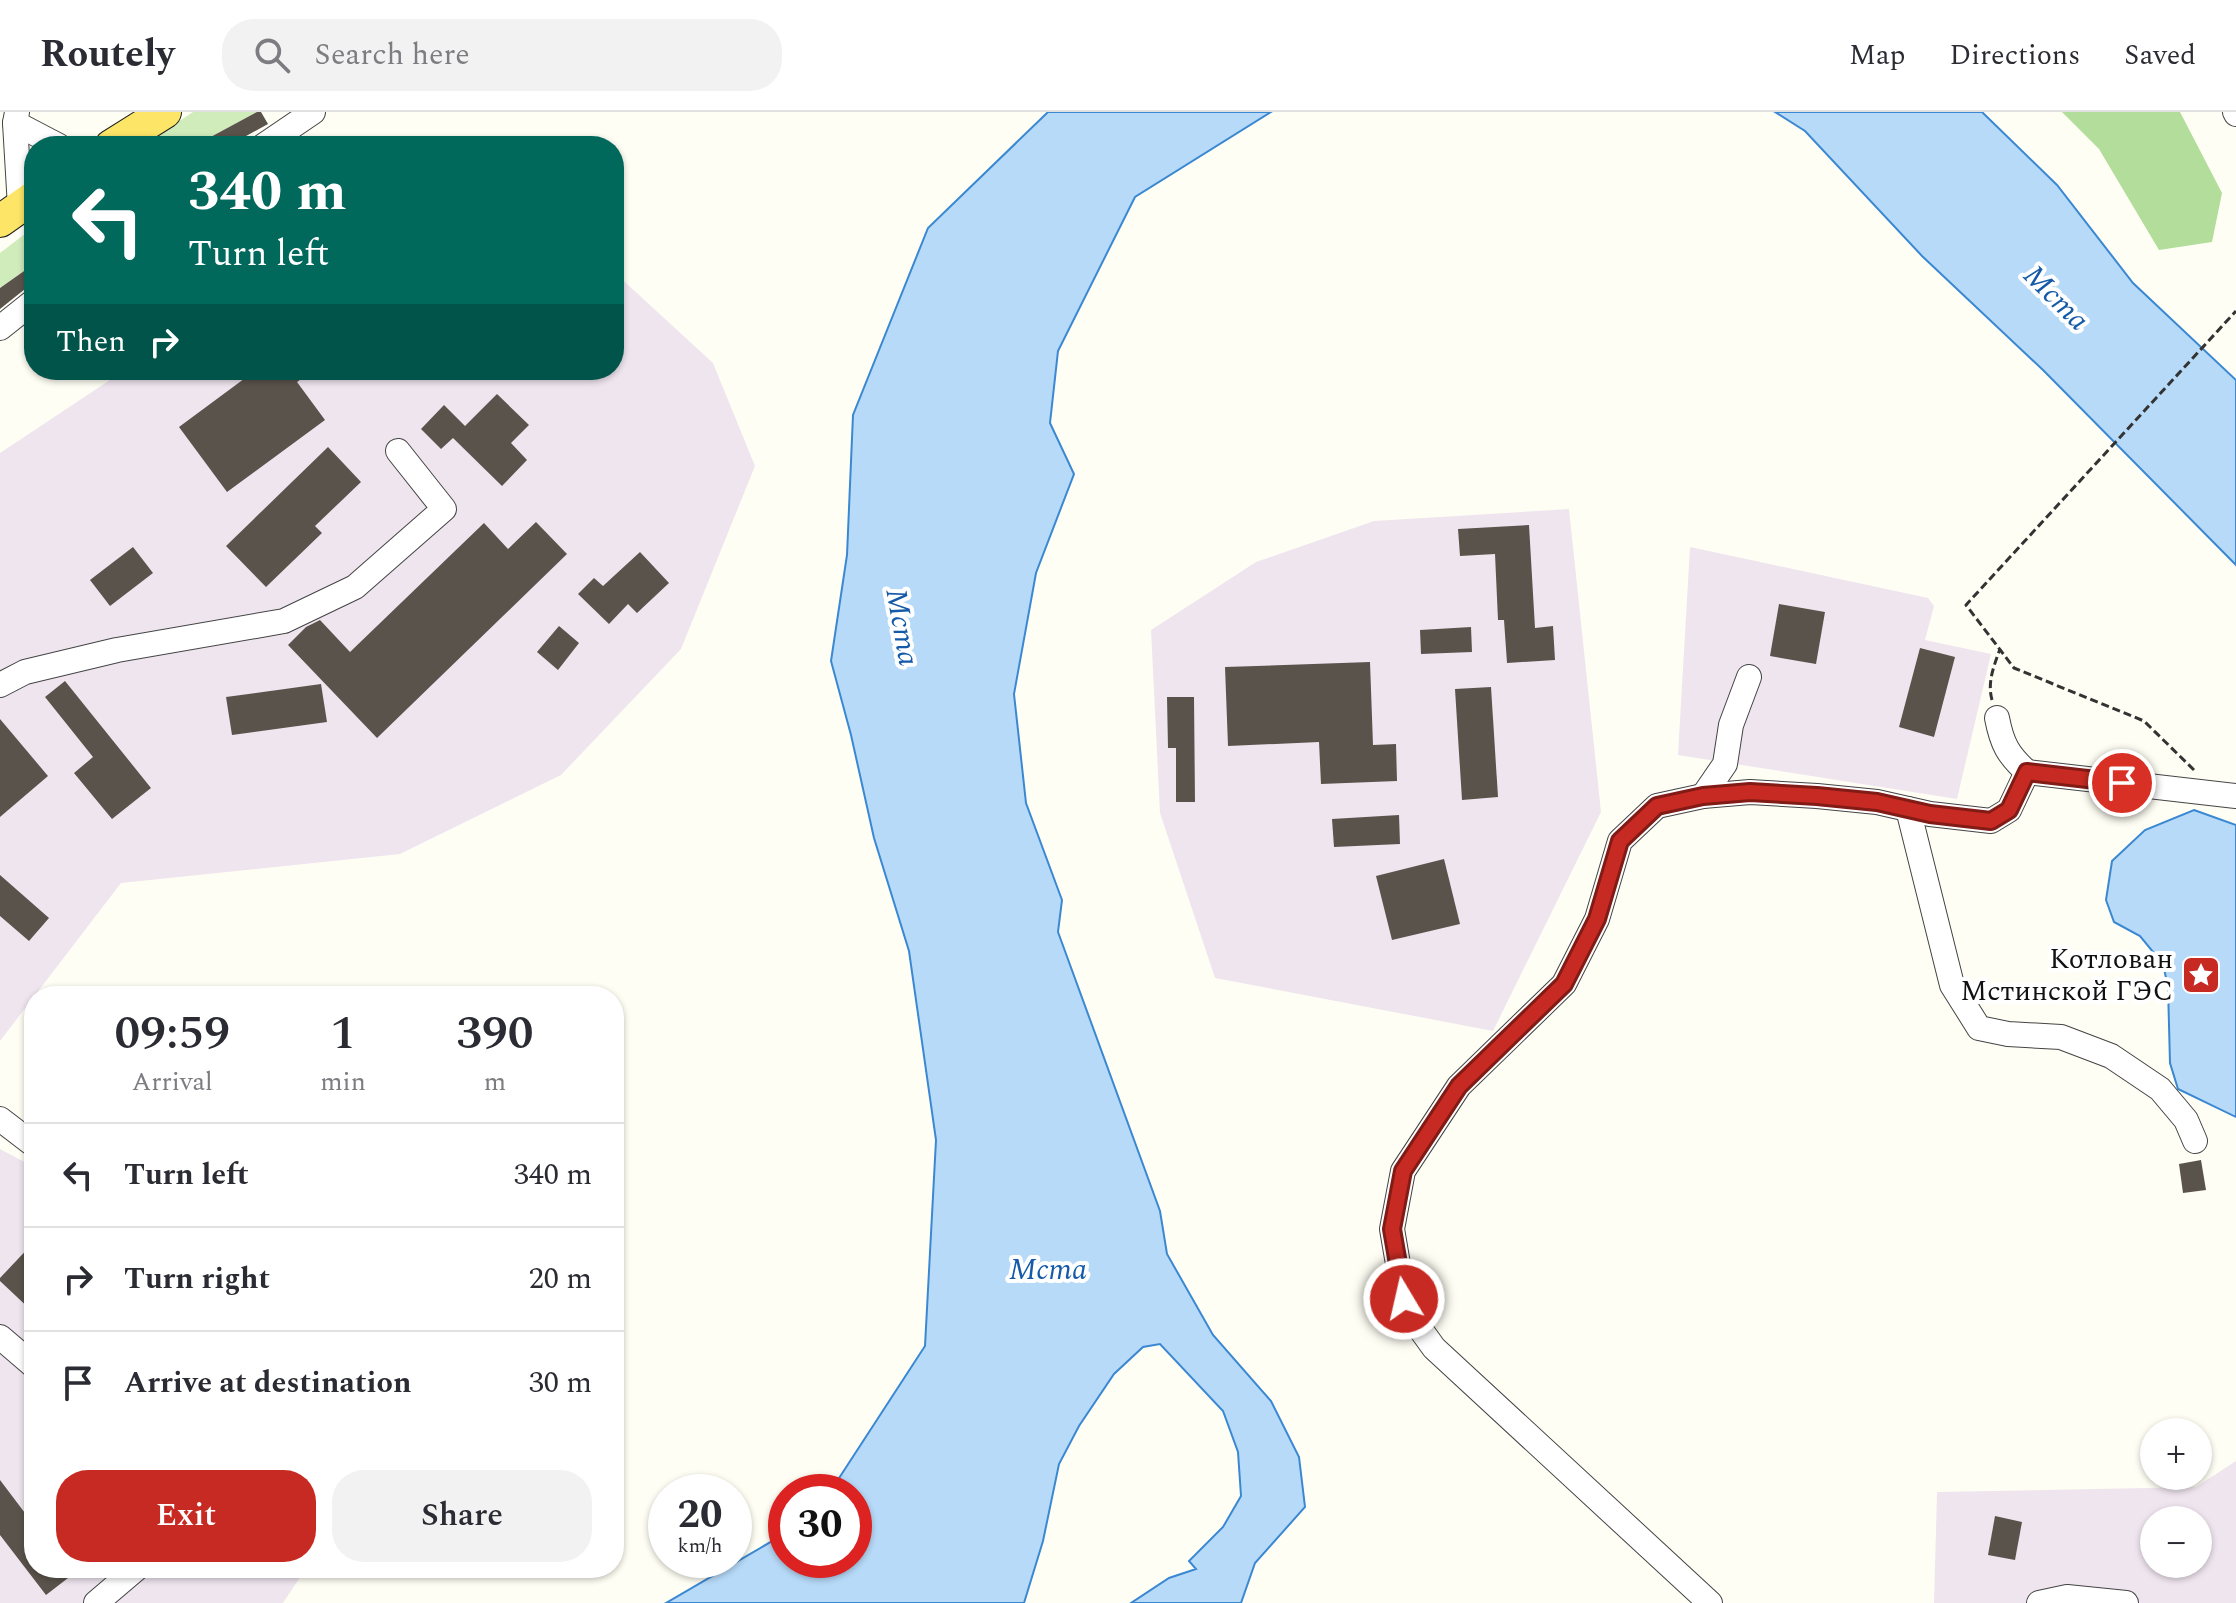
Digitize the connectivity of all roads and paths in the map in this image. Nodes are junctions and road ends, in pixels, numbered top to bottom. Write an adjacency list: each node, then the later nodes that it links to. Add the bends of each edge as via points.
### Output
1 (165, 112): 5 (main road)
2 (313, 112): 6 (street)
3 (16, 118): 4 (street); 7 (street)
4 (44, 136)
5 (127, 136)
6 (278, 136)
7 (18, 209)
8 (24, 309): 10 (street)
9 (2236, 311): 12 (path, via 1966,605)
10 (0, 328)
11 (398, 451): 14 (street, via 444,509 355,587 284,621 117,650 25,672)
12 (2000, 649): 15 (path, via 1990,692); 17 (path, via 2014,668 2144,721)
13 (1749, 677): 18 (street, via 1731,725 1725,764)
14 (0, 685)
15 (1997, 718): 16 (street, via 2011,758)
16 (2027, 772): 17 (street); 19 (street, via 2009,810 1991,821)
17 (2226, 794)
18 (1703, 796): 19 (street, via 1817,796); 27 (street, via 1657,806 1620,841 1597,919 1564,984 1459,1086 1403,1171 1392,1229 1404,1299 1434,1348)
19 (1908, 809): 22 (street, via 1952,985 1979,1028 2061,1037 2111,1056 2160,1089 2186,1120)
20 (0, 1119): 21 (street)
21 (24, 1137)
22 (2195, 1141)
23 (0, 1337): 24 (street)
24 (24, 1357)
25 (125, 1578): 26 (street)
26 (96, 1603)
27 (1710, 1603)
28 (2039, 1603): 29 (street, via 2067,1597)
29 (2126, 1603)

